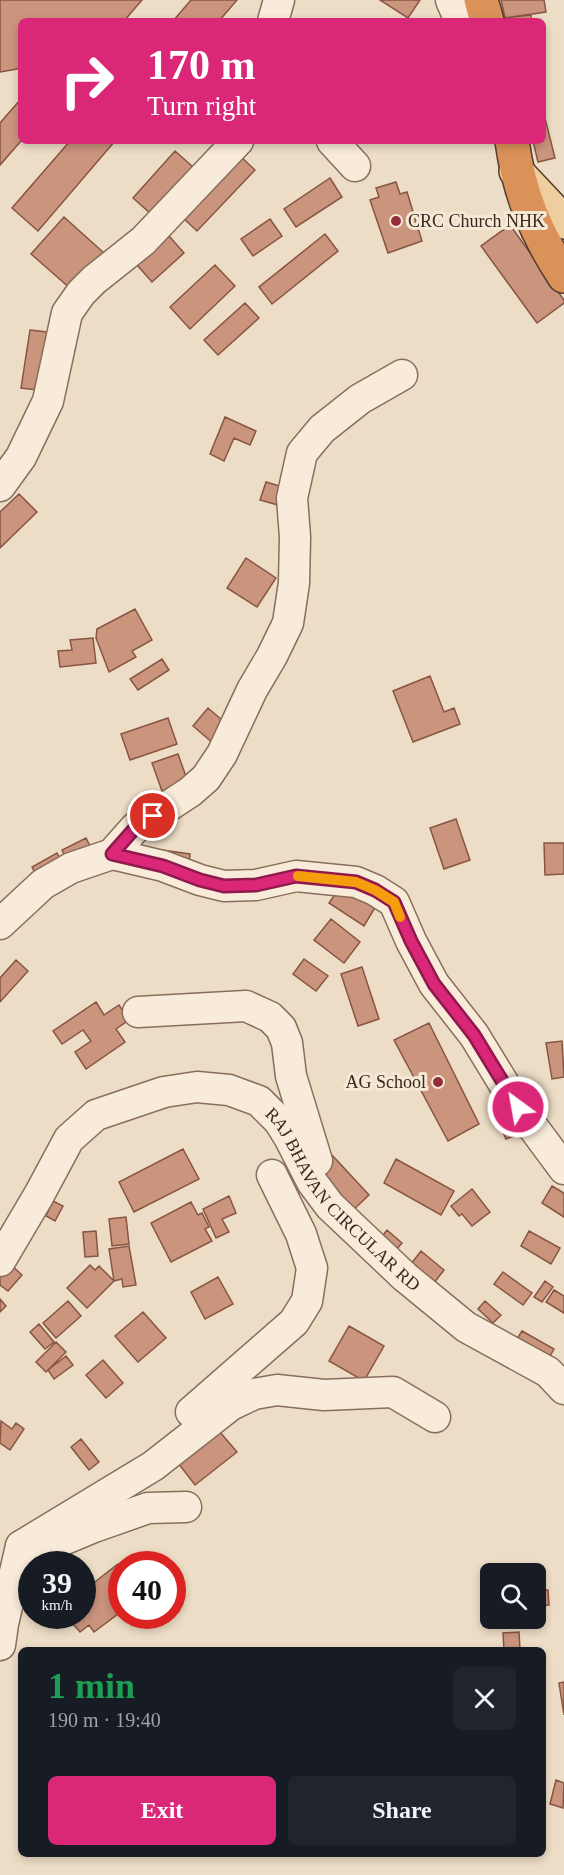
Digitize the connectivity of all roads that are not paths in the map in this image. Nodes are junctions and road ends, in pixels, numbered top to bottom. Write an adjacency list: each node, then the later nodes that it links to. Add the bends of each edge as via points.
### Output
1 (279, 0): 4 (street)
2 (452, 0): 5 (street)
3 (481, 0): 6 (highway)
4 (274, 18)
5 (459, 18)
6 (486, 18)
7 (235, 144): 14 (street, via 143,241 94,280 67,313 48,401 21,456)
8 (335, 144): 10 (street)
9 (514, 156): 11 (main road); 12 (highway, via 525,201 545,247)
10 (355, 166)
11 (564, 222)
12 (564, 276)
13 (402, 375): 15 (street, via 360,399 322,429 302,453 292,498 294,583 288,623 206,778 135,828)
14 (0, 486)
15 (112, 854): 16 (street, via 71,868 43,884); 18 (street, via 224,886 256,885 296,876 356,882 394,902 434,984 474,1035 518,1107)
16 (0, 924)
17 (138, 1012): 20 (street, via 246,1006 270,1017 281,1028 291,1076)
18 (564, 1169)
19 (272, 1175): 24 (street, via 301,1234 312,1268 307,1301 294,1323 178,1424)
20 (330, 1206): 21 (street, RAJ BHAVAN CIRCULAR RD, via 312,1182 279,1121 259,1101 229,1090 198,1087 164,1092 96,1114 69,1139); 22 (street, RAJ BHAVAN CIRCULAR RD, via 405,1277 466,1327 548,1372)
21 (0, 1261)
22 (564, 1389)
23 (435, 1417): 24 (street, via 393,1392 324,1395 277,1390 254,1394 231,1405)
24 (136, 1476): 26 (street)
25 (186, 1507): 26 (street, via 148,1508 58,1542)
26 (21, 1546): 27 (street)
27 (0, 1645)

